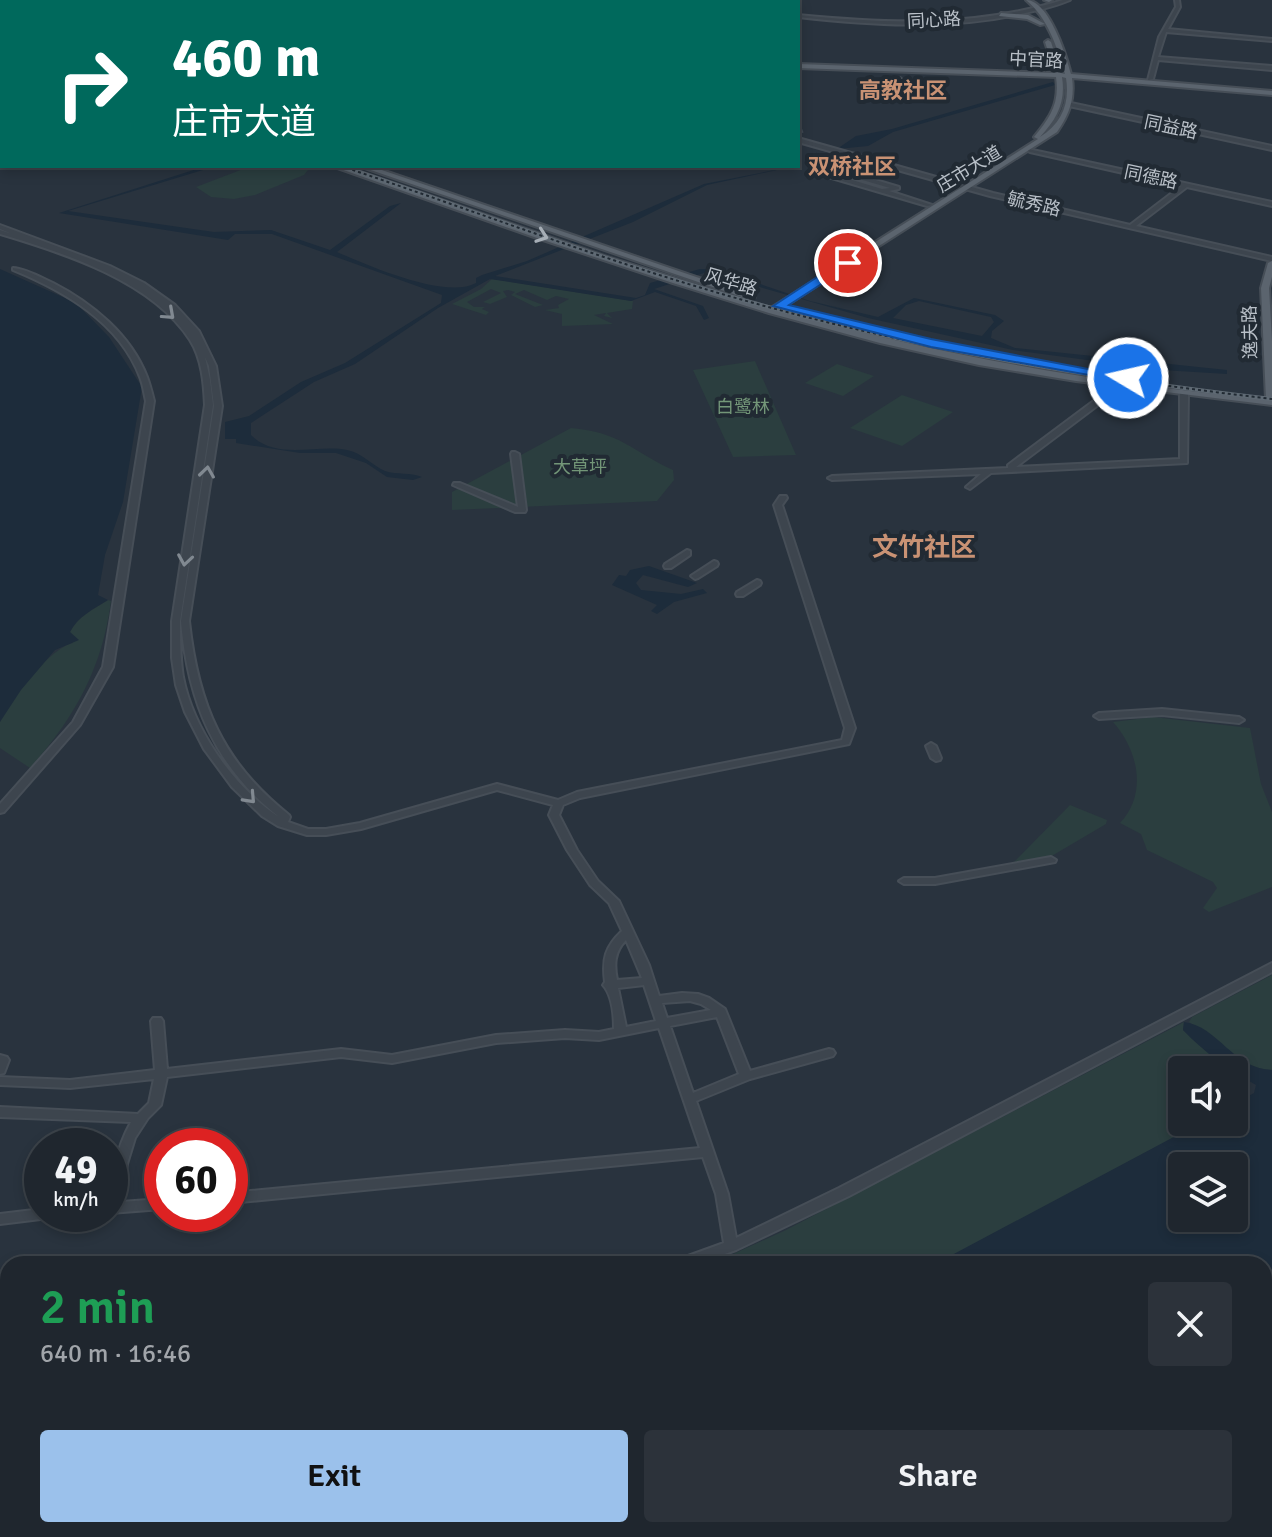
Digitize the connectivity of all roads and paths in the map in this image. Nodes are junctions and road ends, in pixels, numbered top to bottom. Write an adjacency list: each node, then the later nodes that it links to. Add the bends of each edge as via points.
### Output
1 (1021, 0): 5 (main road, 庄市大道)
2 (1061, 0): 5 (street, 同心路)
3 (1068, 0): 5 (street, 同心路)
4 (1177, 0): 12 (street)
5 (1035, 7): 6 (street, 同心路, via 903,19); 9 (street, 同心路); 11 (main road, 庄市大道); 18 (main road, 庄市大道)
6 (800, 15)
7 (800, 15): 9 (street, 同心路, via 909,22)
8 (800, 15): 10 (street, via 911,23)
9 (1001, 15): 10 (main road)
10 (1015, 15): 11 (main road)
11 (1042, 24): 15 (main road, 庄市大道)
12 (1164, 30): 13 (street); 14 (street)
13 (1272, 40)
14 (1155, 58): 17 (street); 23 (street)
15 (1055, 61): 19 (main road); 20 (main road, 庄市大道)
16 (800, 64): 19 (main road, 中官路)
17 (1272, 68)
18 (1069, 71): 20 (main road, 中官路); 21 (main road, 中官路); 25 (main road, 庄市大道)
19 (1033, 72): 20 (main road, 中官路)
20 (1058, 75): 36 (main road, 庄市大道, via 1062,98 1049,126)
21 (1093, 76): 23 (main road, 中官路); 25 (main road); 26 (main road, 中官路)
22 (898, 79): 24 (street)
23 (1150, 79): 26 (main road, 中官路)
24 (905, 85)
25 (1071, 86): 27 (main road, 庄市大道)
26 (1272, 91)
27 (1071, 105): 29 (street, 同益路); 30 (main road, 庄市大道, via 1055,131)
28 (800, 141): 31 (street, 毓秀路)
29 (1272, 148)
30 (1030, 150): 35 (street, 同德路); 36 (main road, 庄市大道)
31 (876, 161): 34 (street); 36 (street, 毓秀路)
32 (342, 168): 45 (main road, 风华路, one-way to 45)
33 (369, 168): 45 (main road, 风华路)
34 (851, 174): 37 (street, via 897,188); 37 (street, via 826,172)
35 (1186, 185): 38 (street, 同德路); 40 (street)
36 (965, 186): 39 (main road, 庄市大道); 40 (street, 毓秀路); 44 (main road, 庄市大道)
37 (883, 191): 39 (street)
38 (1272, 204)
39 (929, 205): 44 (main road, 庄市大道)
40 (1131, 227): 42 (street, 毓秀路)
41 (0, 229): 68 (street, one-way to 68, via 122,280 175,318 194,340 207,377 209,405 174,652 183,694 207,743 241,788); 68 (street, one-way to 41, via 285,817 243,777 207,726 186,655 185,621 218,406 216,374 207,352 183,317 148,287 94,260)
42 (1272, 261): 48 (main road, 逸夫路, via 1265,288)
43 (15, 269): 67 (street, via 88,305 144,374 150,401 108,667 77,723)
44 (795, 292): 45 (main road, 庄市大道)
45 (773, 305): 46 (main road, 风华路, via 900,344); 48 (main road, 风华路, via 1029,362)
46 (1122, 384): 47 (main road, 风华路); 50 (street)
47 (1184, 393): 48 (main road, 风华路); 50 (street, via 1184,461)
48 (1271, 398)
49 (515, 454): 53 (street, via 520,510)
50 (1008, 469): 51 (street)
51 (989, 471): 52 (street); 54 (street)
52 (832, 478)
53 (457, 485)
54 (970, 487)
55 (783, 498): 66 (street, via 778,505 850,728 846,742 577,795)
56 (687, 553): 58 (street)
57 (714, 564): 59 (street)
58 (668, 566)
59 (695, 576)
60 (757, 583): 61 (street)
61 (740, 594)
62 (1099, 716): 63 (street, via 1162,712)
63 (1239, 720)
64 (931, 746): 65 (street)
65 (936, 758)
66 (559, 803): 68 (street, via 497,787 361,826 307,832); 71 (street, via 554,815 572,850 614,901)
67 (0, 810)
68 (282, 824)
69 (1051, 860): 70 (street, via 935,881)
70 (904, 881)
71 (628, 932): 73 (street); 74 (street, via 616,941 609,958)
72 (1272, 967): 94 (street)
73 (648, 981): 74 (street); 75 (street)
74 (609, 985): 79 (street)
75 (655, 1000): 76 (street, via 698,997); 78 (street)
76 (721, 1012): 78 (street); 84 (street)
77 (157, 1021): 83 (street)
78 (663, 1025): 79 (street); 86 (street)
79 (620, 1032): 83 (street, via 468,1042 392,1059 341,1053)
80 (829, 1053): 84 (street)
81 (0, 1059): 82 (street)
82 (0, 1070)
83 (161, 1075): 85 (street, via 70,1084); 88 (street, via 155,1105)
84 (746, 1076): 86 (street)
85 (0, 1081)
86 (690, 1099): 90 (street)
87 (0, 1112): 88 (street)
88 (137, 1118): 89 (street)
89 (128, 1135)
90 (705, 1152): 91 (street); 94 (street, via 722,1194)
91 (248, 1196)
92 (24, 1216): 93 (street)
93 (0, 1219)
94 (731, 1246): 95 (street)
95 (704, 1256)

